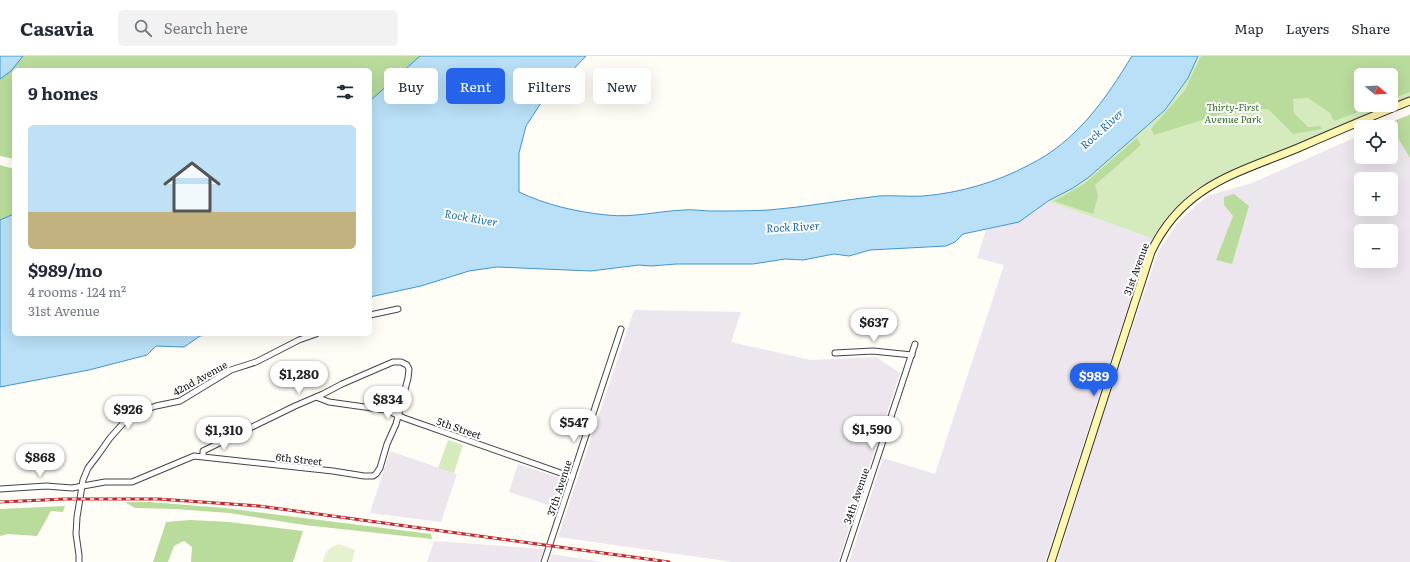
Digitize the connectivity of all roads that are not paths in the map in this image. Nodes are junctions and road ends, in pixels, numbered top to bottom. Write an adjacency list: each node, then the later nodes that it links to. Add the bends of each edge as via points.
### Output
1 (1410, 101): 18 (street, 31st Avenue, via 1229,176 1201,192 1175,215 1158,239 1147,263)
2 (398, 309): 3 (street)
3 (372, 315)
4 (621, 329): 12 (street, 37th Avenue)
5 (310, 336): 13 (street, 42nd Avenue, via 256,362 231,370 180,401 156,406 131,416 117,429 88,468)
6 (915, 344): 8 (street, 34th Avenue)
7 (835, 353): 8 (street, via 873,351)
8 (912, 355): 17 (street, 34th Avenue)
9 (316, 397): 10 (street, 5th Street, via 329,402 386,410); 10 (street, via 393,362 401,362 409,369); 11 (street, via 203,451)
10 (399, 415): 11 (street, 6th Street, via 380,468 376,474 370,476); 12 (street, 5th Street)
11 (203, 456): 13 (street, 6th Street, via 186,458 132,482 105,482)
12 (572, 477): 16 (street, 37th Avenue)
13 (81, 487): 14 (street, 6th Street); 15 (street, 42nd Avenue, via 76,534)
14 (0, 489)
15 (79, 562)
16 (544, 562)
17 (843, 562)
18 (1050, 562)

